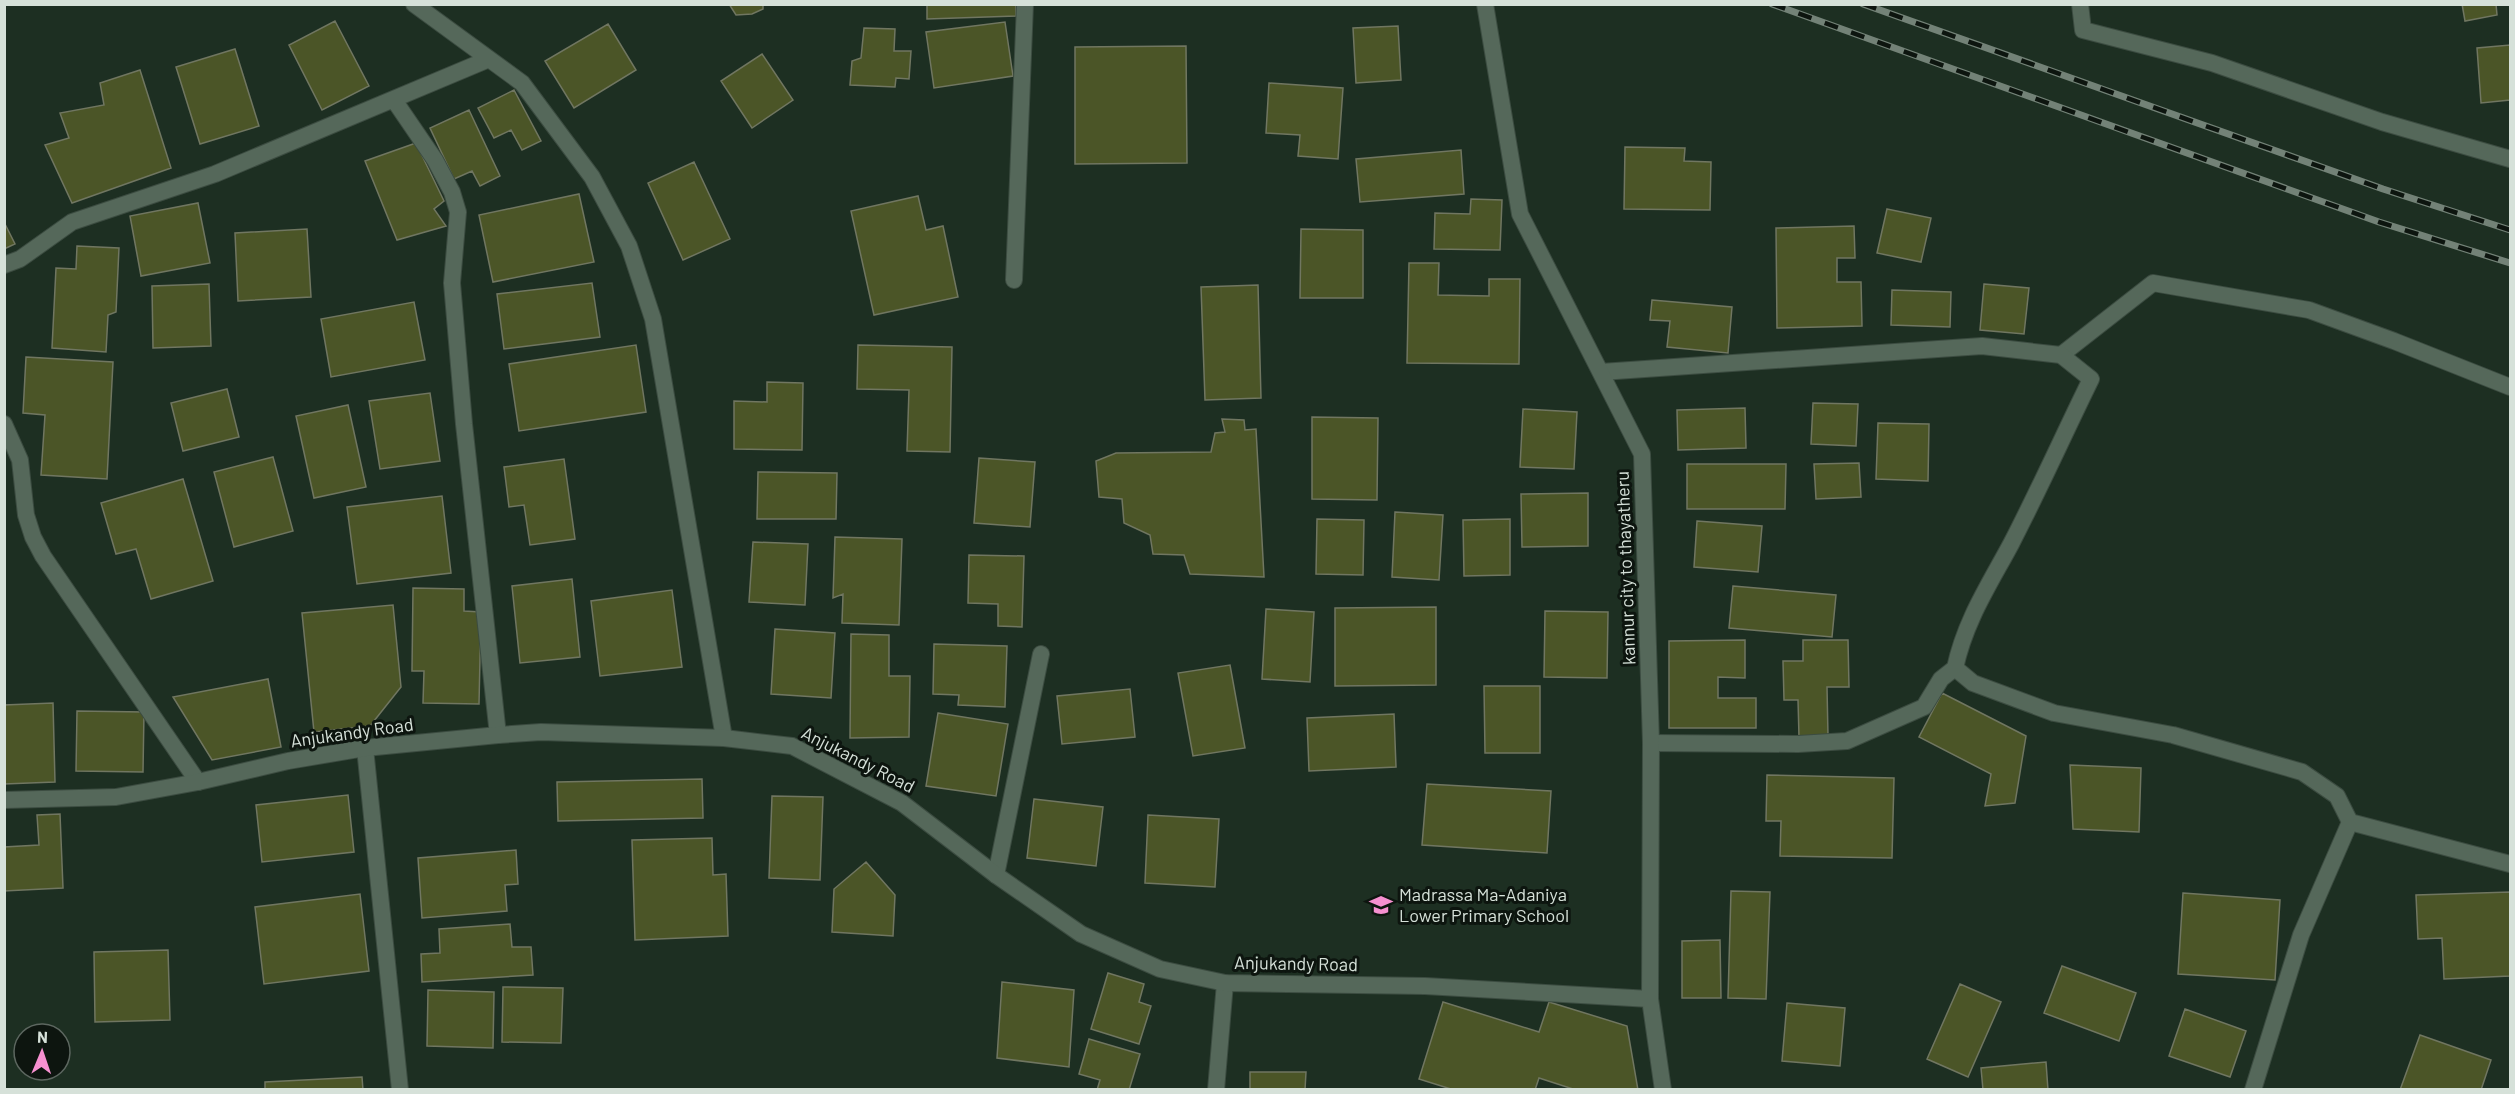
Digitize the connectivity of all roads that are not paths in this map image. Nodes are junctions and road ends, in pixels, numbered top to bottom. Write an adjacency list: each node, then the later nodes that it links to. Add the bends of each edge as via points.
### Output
1 (414, 4): 5 (street)
2 (1025, 4): 9 (street)
3 (1485, 4): 11 (street, kannur city to thayatheru, via 1520,214)
4 (2080, 4): 7 (street, via 2083,30 2212,63 2382,122)
5 (489, 59): 6 (street); 17 (street, via 522,83 592,177 628,246 653,320)
6 (394, 100): 8 (street, via 215,174 72,222 20,259); 16 (street, via 435,160 458,212 452,283)
7 (2511, 159)
8 (4, 265)
9 (1014, 279)
10 (2061, 355): 11 (street, via 1982,346); 12 (street, via 2153,283 2309,310); 15 (street, via 2091,379 2011,543 1978,601 1961,642)
11 (1601, 372): 18 (street, kannur city to thayatheru, via 1642,454)
12 (2511, 387)
13 (4, 424): 20 (street, via 20,460 26,515 43,556)
14 (1041, 654): 24 (street)
15 (1956, 668): 18 (street, via 1941,679 1924,707 1847,741); 22 (street, via 1973,683 2054,713 2173,735 2302,772 2337,796)
16 (498, 735): 17 (street, Anjukandy Road, via 541,732); 19 (street, Anjukandy Road)
17 (724, 738): 24 (street, Anjukandy Road, via 792,746 902,803)
18 (1651, 743): 26 (street, kannur city to thayatheru)
19 (365, 748): 20 (street, Anjukandy Road); 27 (street)
20 (198, 782): 21 (street, Anjukandy Road, via 116,797)
21 (4, 800)
22 (2350, 822): 23 (street); 30 (street, via 2301,935)
23 (2511, 864)
24 (996, 875): 25 (street, Anjukandy Road, via 1081,934 1160,969)
25 (1225, 983): 26 (street, Anjukandy Road, via 1425,986); 28 (street)
26 (1650, 999): 29 (street, kannur city to thayatheru)
27 (400, 1089)
28 (1216, 1089)
29 (1663, 1089)
30 (2253, 1089)

